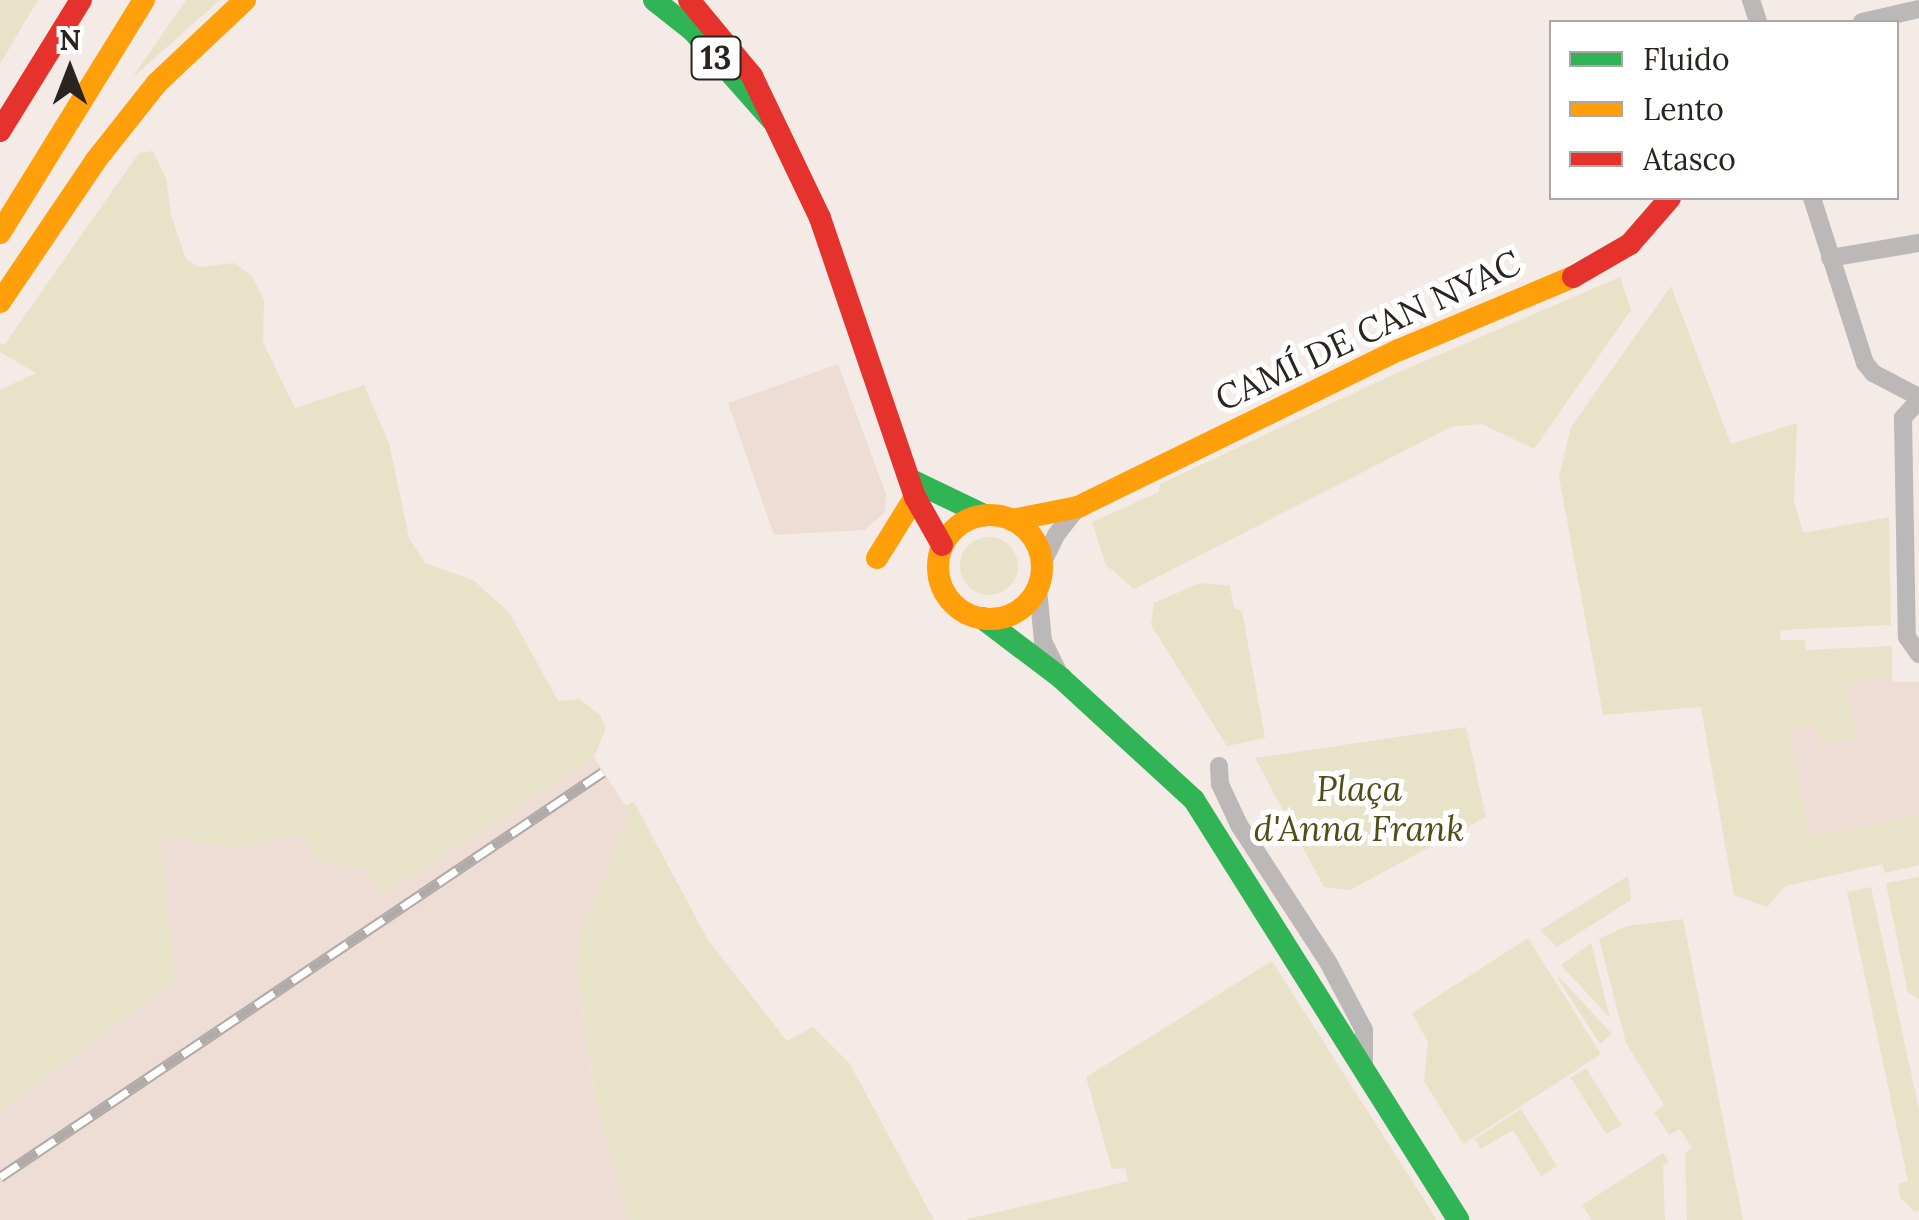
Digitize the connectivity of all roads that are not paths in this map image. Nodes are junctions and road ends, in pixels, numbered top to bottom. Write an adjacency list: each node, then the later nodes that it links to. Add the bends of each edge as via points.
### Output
1 (81, 0): 9 (main road)
2 (144, 0): 12 (main road)
3 (245, 0): 15 (main road, via 157,83)
4 (654, 0): 8 (main road, 13, via 692,30)
5 (689, 0): 8 (main road, via 742,62)
6 (1919, 9): 7 (street)
7 (1871, 20)
8 (772, 120): 17 (main road, via 820,218)
9 (0, 131)
10 (1668, 200): 18 (main road, CAMÍ DE CAN NYAC, via 1630,244 1587,270 1399,350)
11 (1813, 200): 14 (street)
12 (0, 232)
13 (1919, 243): 14 (street)
14 (1830, 258): 16 (street, via 1865,362 1873,374)
15 (0, 302)
16 (1919, 398): 21 (street, via 1903,418)
17 (914, 489): 19 (main road); 22 (main road); 23 (main road)
18 (1078, 507): 20 (main road, CAMÍ DE CAN NYAC); 24 (street, CAMÍ DE CAN NYAC)
19 (984, 514): 20 (main road); 22 (main road, via 960,523)
20 (1012, 520): 24 (main road, via 1032,536)
21 (1912, 534): 27 (street, via 1906,615)
22 (942, 545): 26 (main road, via 938,571 948,598)
23 (877, 558)
24 (1042, 564): 25 (main road)
25 (1038, 589): 26 (main road, via 1015,611); 28 (street, via 1043,641)
26 (982, 618): 28 (main road)
27 (1916, 653)
28 (1061, 678): 29 (main road)
29 (1194, 800): 30 (street, via 1220,775); 31 (main road)
30 (1229, 805): 31 (street); 32 (street, via 1364,1030)
31 (1210, 822): 32 (main road)
32 (1364, 1070): 33 (main road)
33 (1458, 1220)

